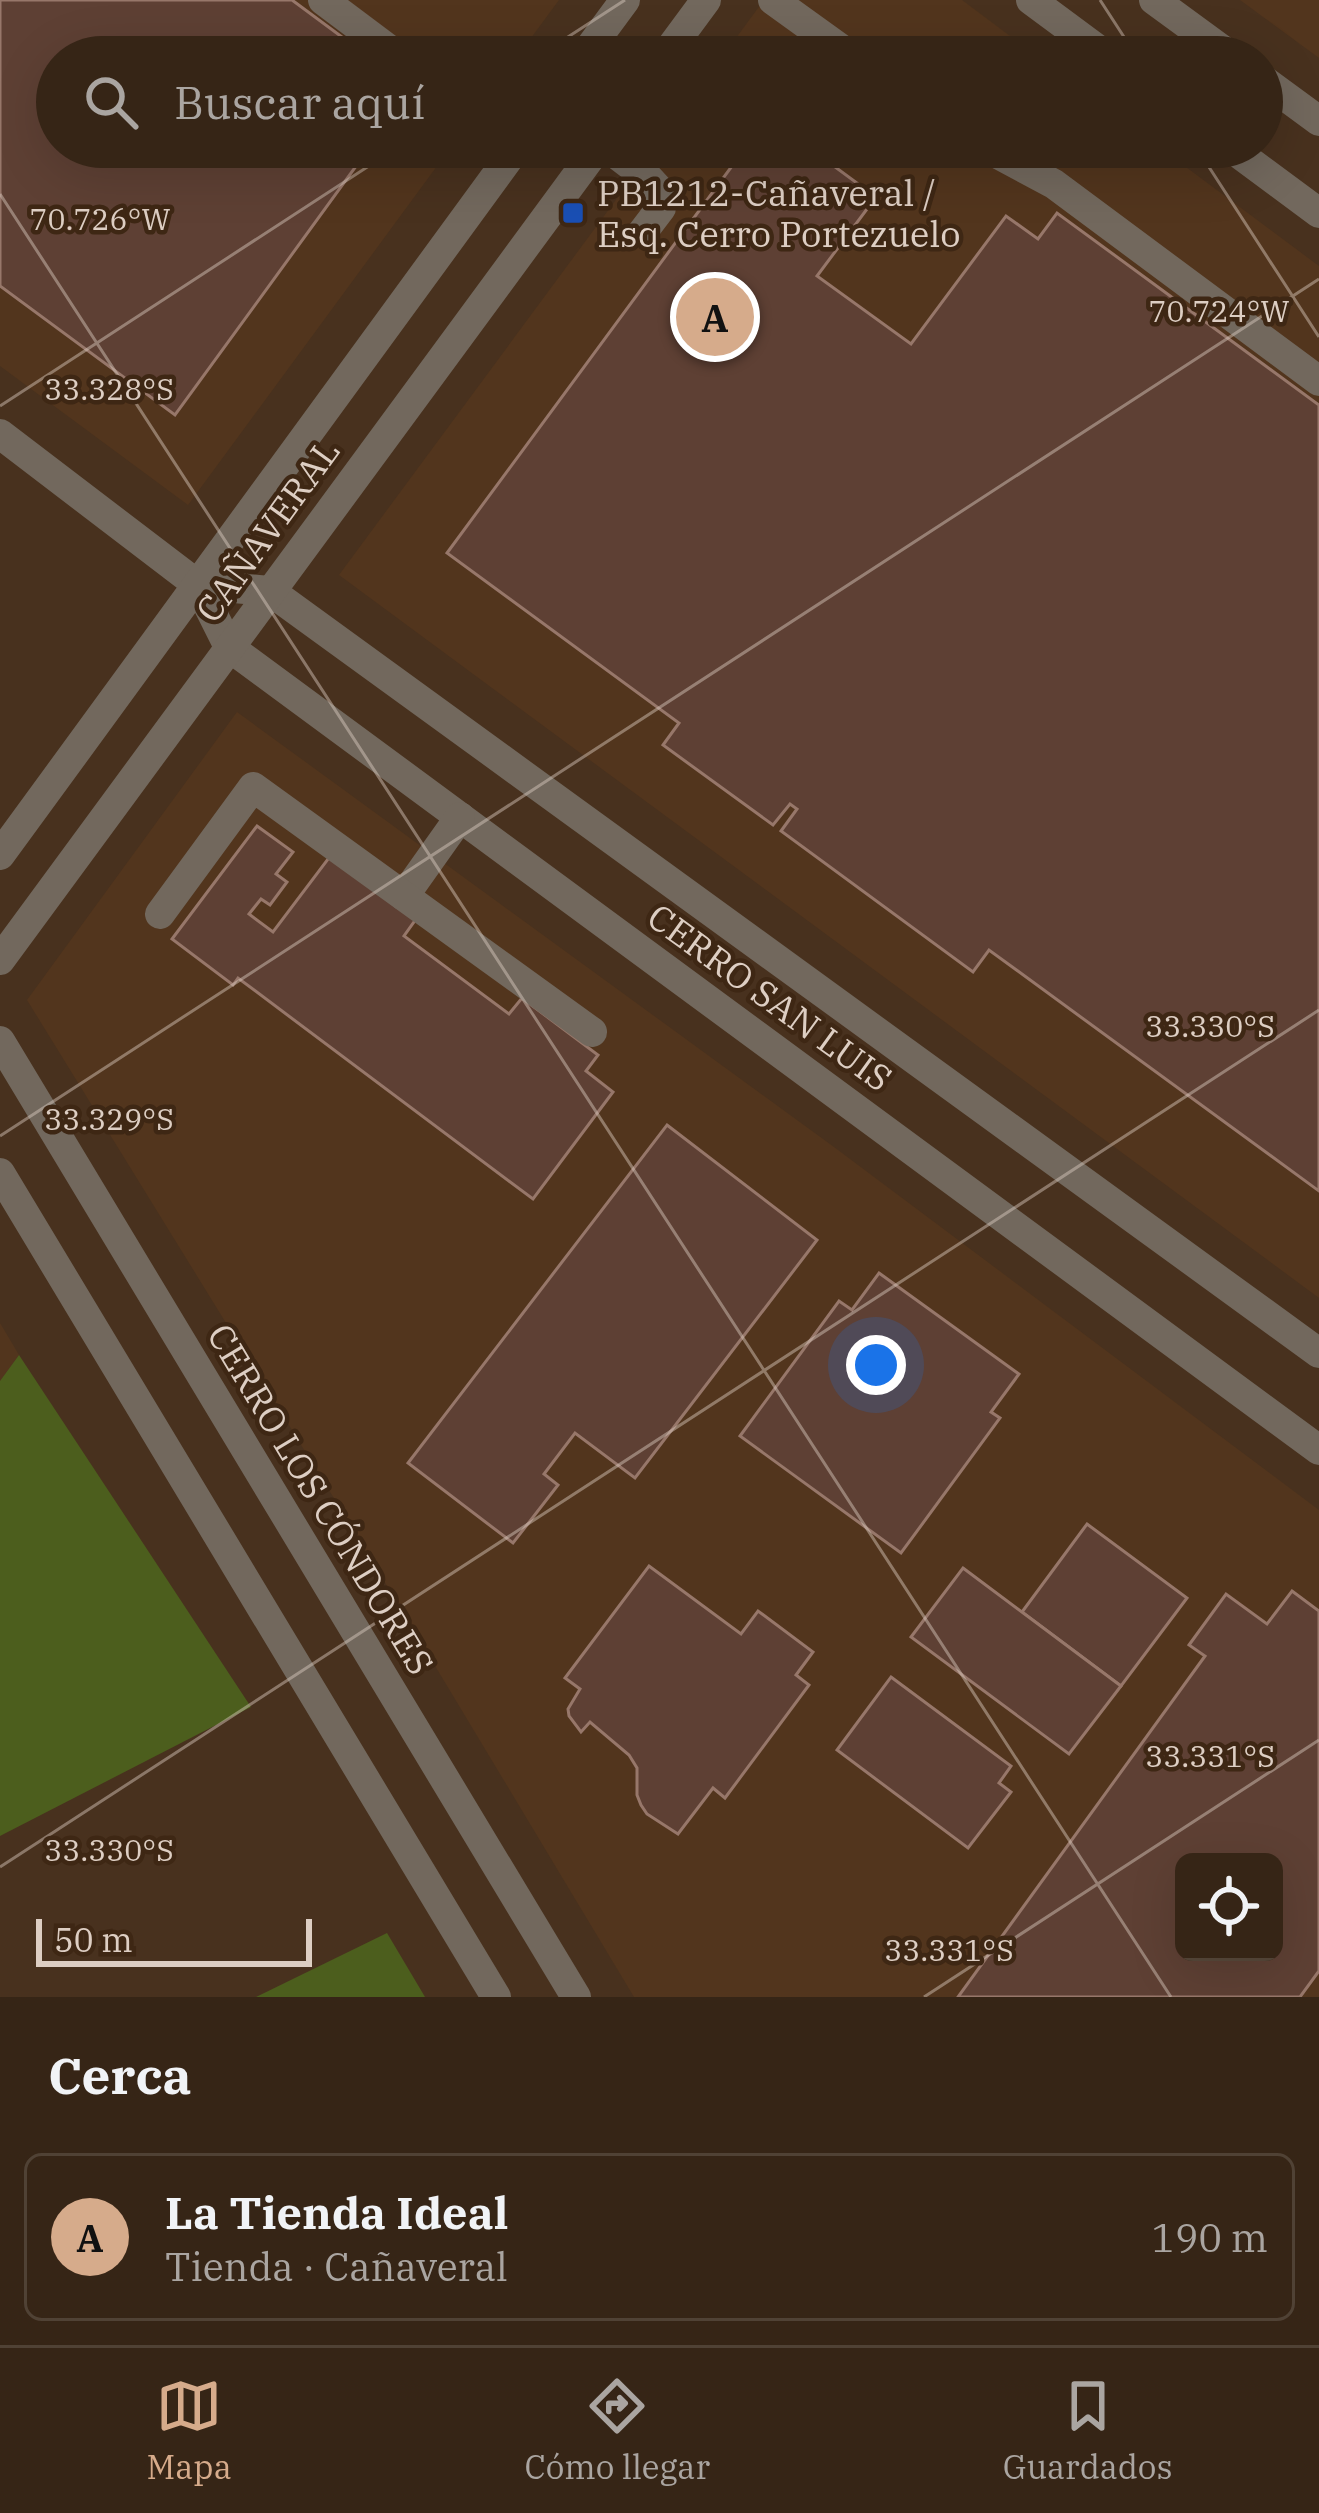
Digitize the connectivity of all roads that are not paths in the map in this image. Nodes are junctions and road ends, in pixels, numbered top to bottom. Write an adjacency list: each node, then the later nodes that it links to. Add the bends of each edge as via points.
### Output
1 (323, 0): 7 (street)
2 (625, 0): 8 (street)
3 (706, 0): 9 (street)
4 (773, 0): 10 (street)
5 (1031, 0): 11 (street)
6 (1154, 0): 12 (street)
7 (371, 36)
8 (598, 36)
9 (679, 36)
10 (823, 36)
11 (1080, 36)
12 (1203, 36)
13 (1283, 95): 14 (street)
14 (1319, 122)
15 (502, 168): 24 (street, CAÑAVERAL)
16 (587, 168): 25 (street, CAÑAVERAL)
17 (633, 168): 21 (street, via 661,192 661,208)
18 (1024, 168): 22 (street)
19 (1258, 168): 20 (street)
20 (1319, 213)
21 (642, 233)
22 (1319, 381)
23 (0, 434): 24 (street, CERRO SAN LUIS)
24 (198, 586): 25 (street); 26 (street, CERRO SAN LUIS); 28 (street, CAÑAVERAL)
25 (270, 591): 26 (street, CAÑAVERAL); 35 (street, CERRO SAN LUIS)
26 (230, 646): 27 (street, CERRO SAN LUIS); 31 (street, CAÑAVERAL)
27 (460, 817): 29 (street); 36 (street, CERRO SAN LUIS)
28 (0, 855)
29 (404, 896): 30 (street, via 254,788); 32 (street)
30 (160, 914)
31 (0, 960)
32 (592, 1032)
33 (0, 1041): 38 (street, CERRO LOS CÓNDORES)
34 (0, 1173): 37 (street)
35 (1319, 1353)
36 (1319, 1450)
37 (496, 1997)
38 (576, 1997)

